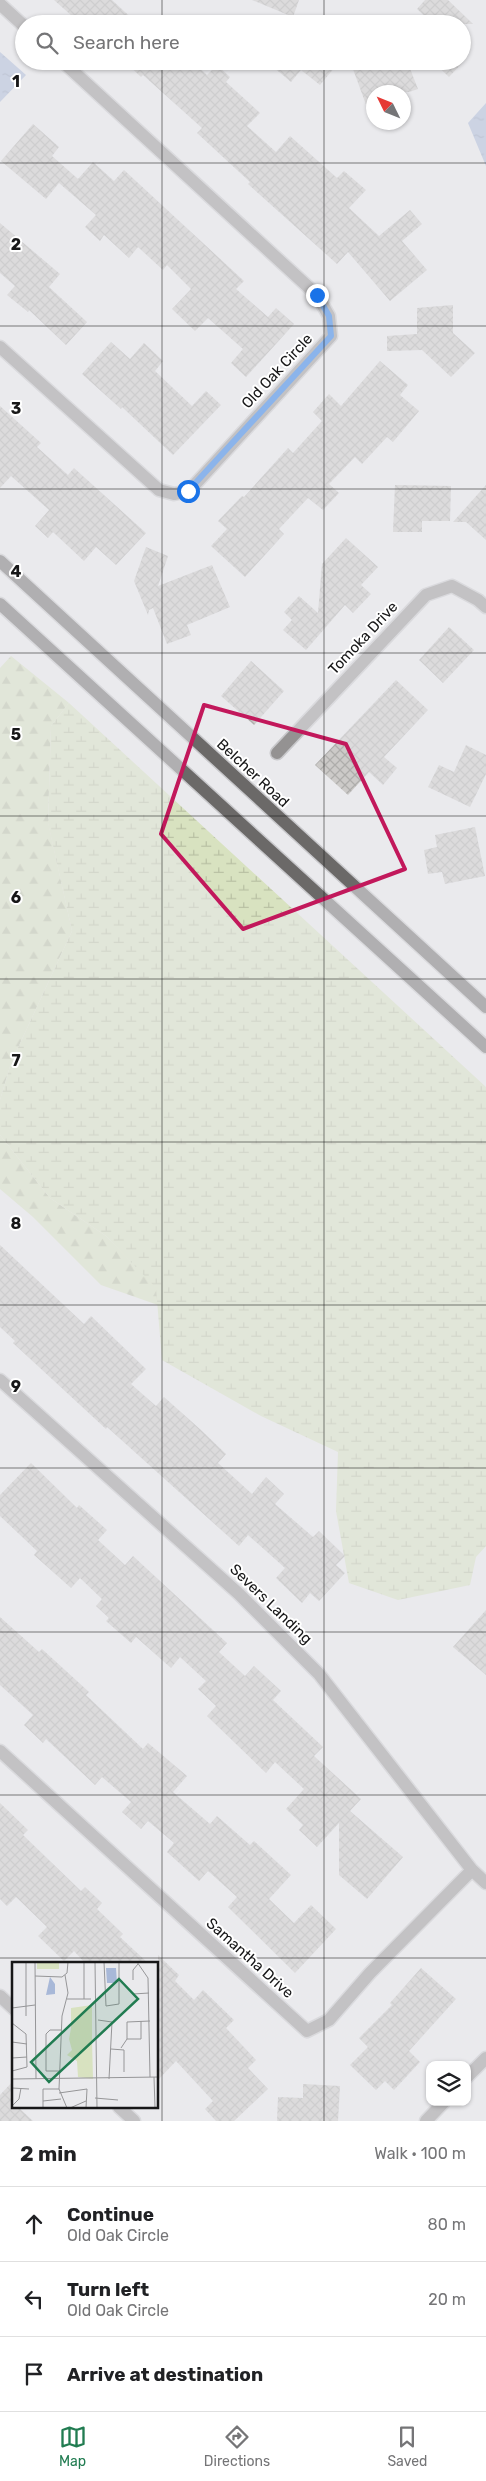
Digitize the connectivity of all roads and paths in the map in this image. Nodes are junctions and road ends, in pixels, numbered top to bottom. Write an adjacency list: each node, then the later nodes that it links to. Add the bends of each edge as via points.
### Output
1 (0, 4): 2 (street)
2 (15, 18)
3 (72, 70): 4 (street, Old Oak Circle, via 317,295 329,316 331,336 188,491 174,494 159,490)
4 (0, 347)
5 (0, 561): 9 (main road, Belcher Road)
6 (0, 604): 10 (main road)
7 (486, 607): 8 (street, Tomoka Drive, via 452,586 426,595)
8 (277, 753)
9 (486, 1007)
10 (486, 1047)
11 (0, 1380): 13 (street, Severs Landing, via 239,1594 319,1674)
12 (0, 1751): 13 (street, Samantha Drive, via 307,2031 329,2020 370,1973)
13 (472, 1870): 14 (street, Severs Landing)
14 (486, 1883)
15 (0, 1996): 16 (street)
16 (12, 2007)
17 (486, 2058): 18 (street)
18 (471, 2073)
19 (440, 2106): 22 (street)
20 (120, 2108): 21 (street)
21 (134, 2121)
22 (426, 2121)

